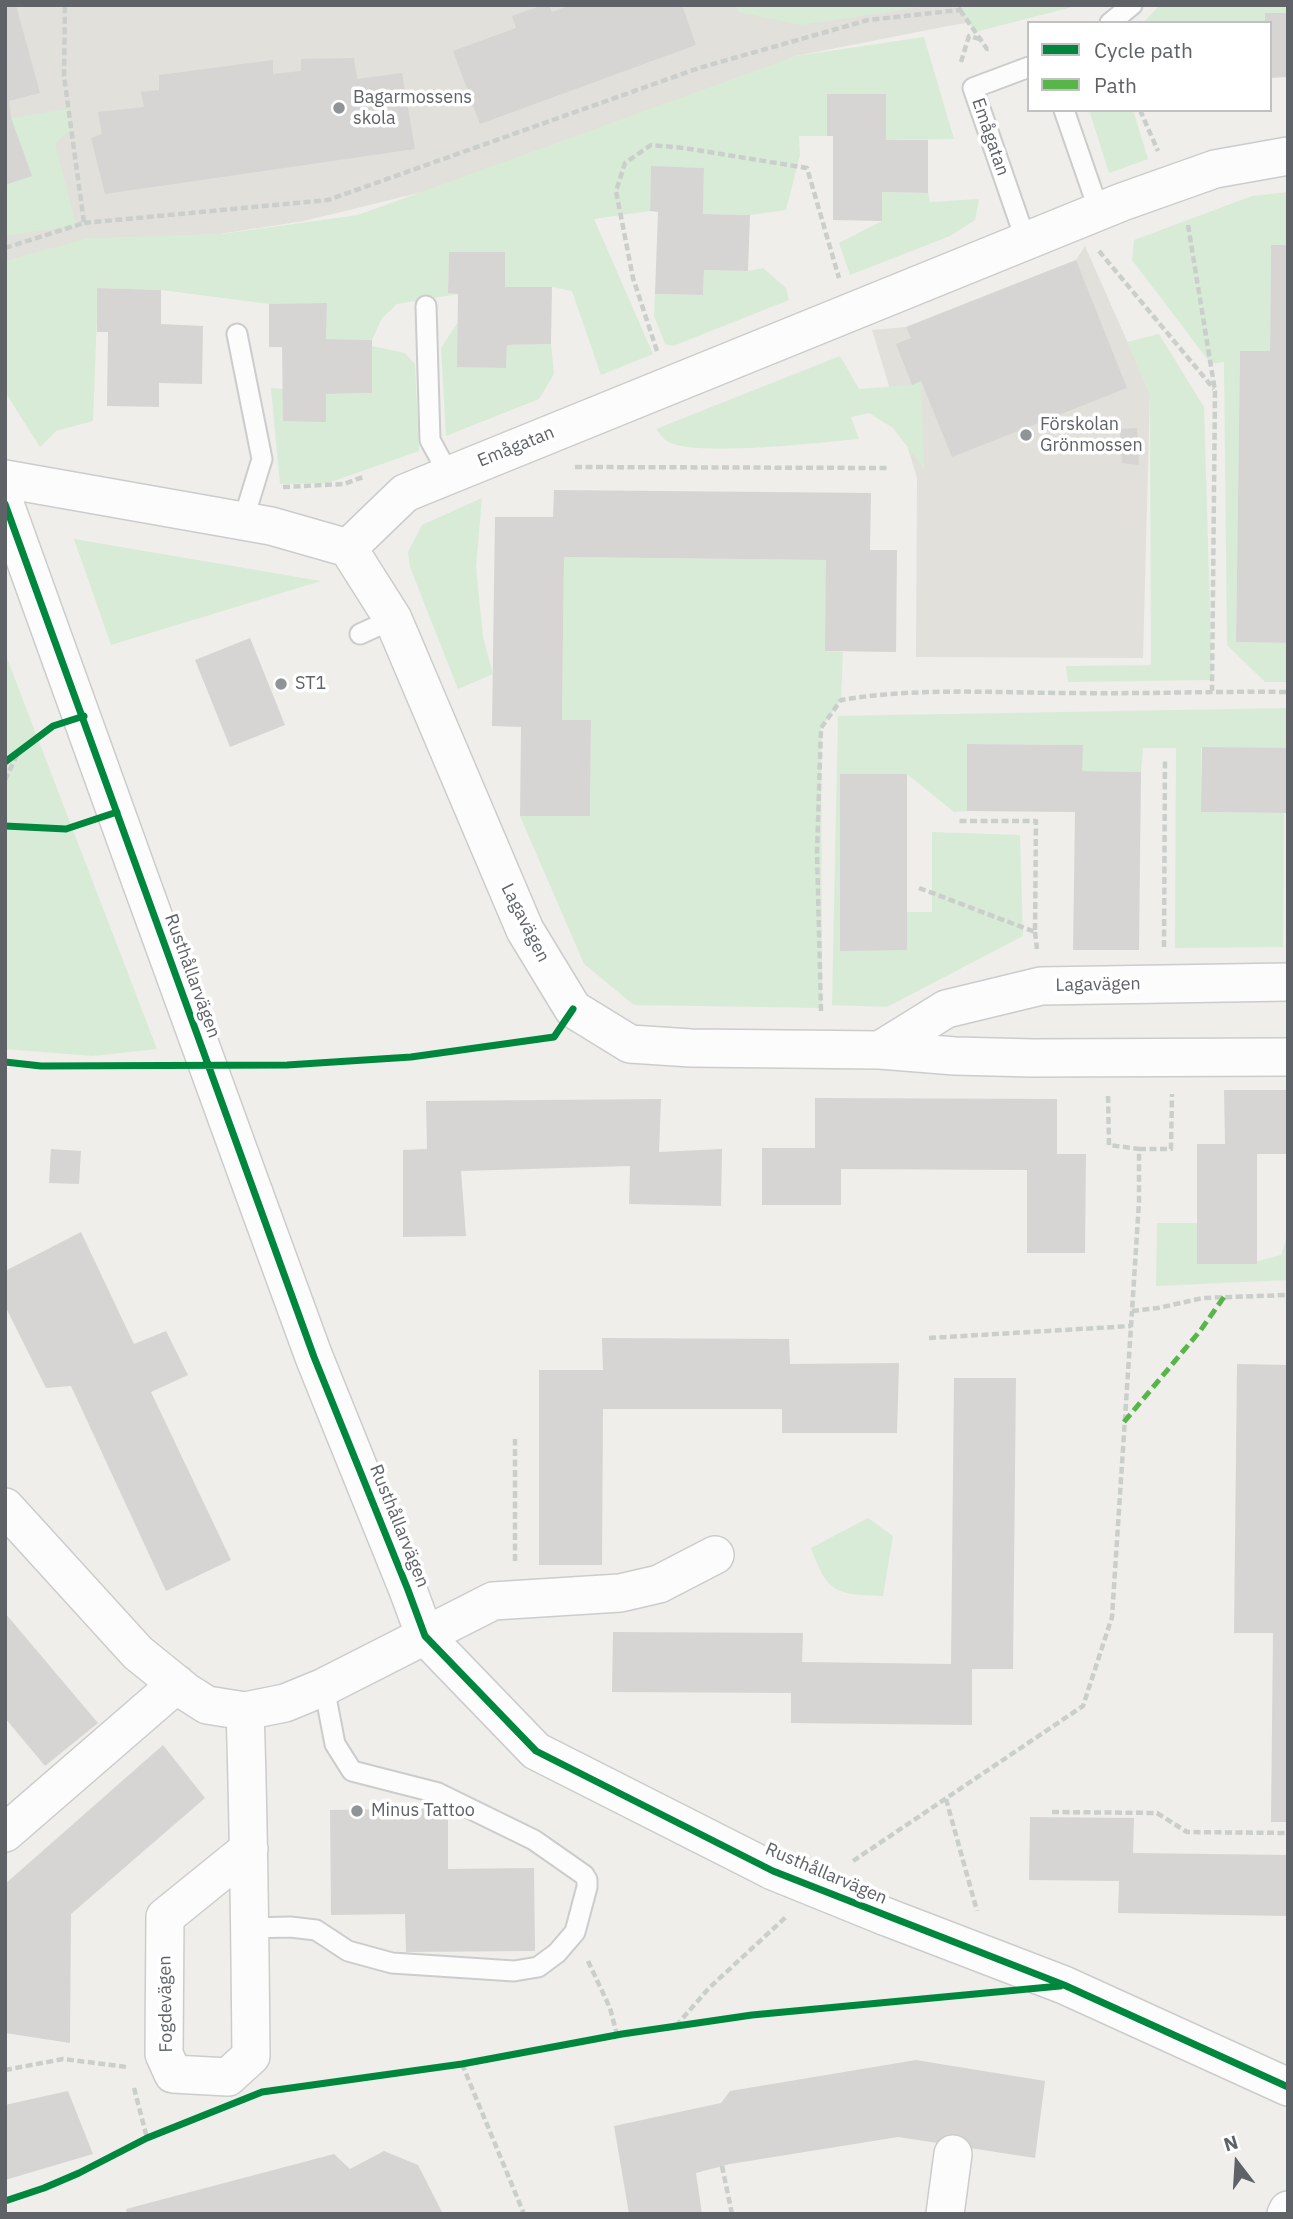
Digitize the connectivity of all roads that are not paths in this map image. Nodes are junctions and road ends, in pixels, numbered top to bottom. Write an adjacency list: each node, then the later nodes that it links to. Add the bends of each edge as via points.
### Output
1 (1132, 5): 2 (lane)
2 (1112, 21)
3 (1027, 68): 7 (lane, Emågatan, via 973,88)
4 (1064, 112): 6 (lane)
5 (1288, 156): 6 (street, Emågatan, via 1215,169)
6 (1086, 216): 7 (street, Emågatan)
7 (1026, 241): 10 (street, Emågatan)
8 (426, 306): 10 (lane, via 430,440)
9 (237, 334): 13 (lane, via 262,459)
10 (449, 475): 14 (street, Emågatan, via 405,493)
11 (5, 479): 13 (street)
12 (5, 503): 22 (street, Rusthållarvägen, bridge, via 314,1357)
13 (243, 521): 14 (street)
14 (348, 548): 15 (street, Lagavägen)
15 (393, 618): 16 (lane); 18 (street, Lagavägen, via 525,930 573,1009 630,1044)
16 (360, 634)
17 (1288, 982): 18 (street, Lagavägen, via 1041,986 946,1009)
18 (880, 1050): 19 (street, Lagavägen, via 955,1056)
19 (1288, 1057)
20 (5, 1507): 23 (street, via 138,1653)
21 (715, 1555): 22 (street, via 659,1584 620,1593 493,1601)
22 (425, 1636): 24 (street); 29 (street, Rusthållarvägen, bridge, via 536,1751 773,1871 1064,1985)
23 (177, 1684): 25 (street, via 207,1706); 26 (street)
24 (324, 1687): 25 (street, via 285,1703); 28 (lane, via 335,1744 352,1771 438,1793 534,1840 584,1875 587,1887 575,1931 538,1967 514,1971 392,1963 348,1951 316,1930)
25 (245, 1711): 27 (street, Fogdevägen)
26 (5, 1833)
27 (249, 1849): 28 (street, Fogdevägen); 28 (street, Fogdevägen, via 165,1917 164,2054 173,2074 228,2077 251,2056)
28 (250, 1928)
29 (1288, 2087)
30 (953, 2154): 31 (street)
31 (945, 2214)

